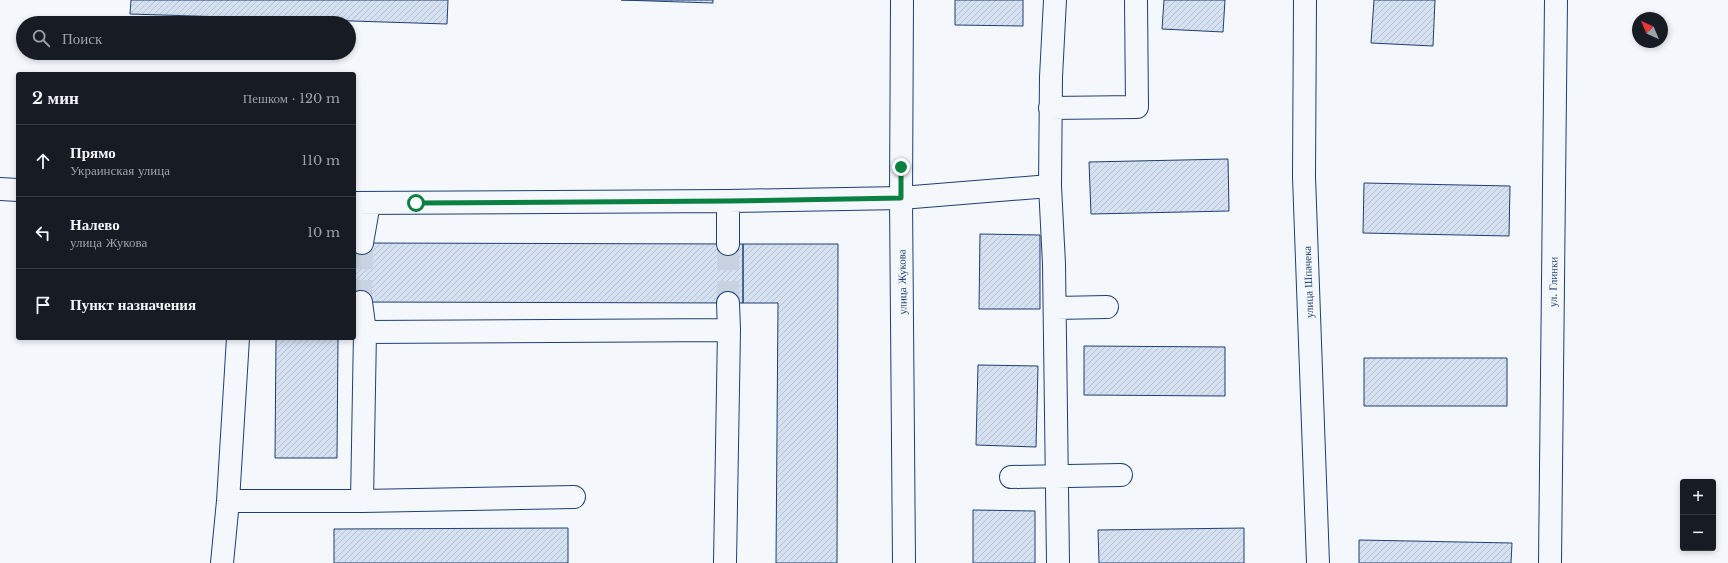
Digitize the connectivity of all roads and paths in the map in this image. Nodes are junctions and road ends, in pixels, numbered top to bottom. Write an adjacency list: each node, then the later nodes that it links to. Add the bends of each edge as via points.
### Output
1 (902, 0): 10 (street, улица Жукова)
2 (1055, 0): 6 (street)
3 (1136, 0): 6 (street, via 1137,107)
4 (1305, 0): 32 (street, улица Шпачека, via 1304,177)
5 (1556, 0): 33 (street, ул. Глинки)
6 (1050, 108): 7 (street)
7 (1050, 186): 10 (street); 18 (street)
8 (0, 189): 9 (street)
9 (16, 190)
10 (901, 198): 11 (street); 30 (street, улица Жукова)
11 (728, 201): 12 (street); 14 (street)
12 (362, 203): 13 (street)
13 (362, 243)
14 (728, 244)
15 (361, 302): 20 (street)
16 (728, 303): 19 (street)
17 (1107, 307): 18 (street)
18 (1055, 308): 23 (street)
19 (729, 330): 20 (street); 29 (street)
20 (365, 332): 27 (street)
21 (238, 340): 26 (street)
22 (1121, 475): 23 (street)
23 (1057, 476): 24 (street); 31 (street)
24 (1011, 477)
25 (574, 497): 27 (street)
26 (228, 500): 27 (street); 28 (street)
27 (362, 501)
28 (222, 563)
29 (725, 563)
30 (904, 563)
31 (1058, 563)
32 (1318, 563)
33 (1550, 563)

